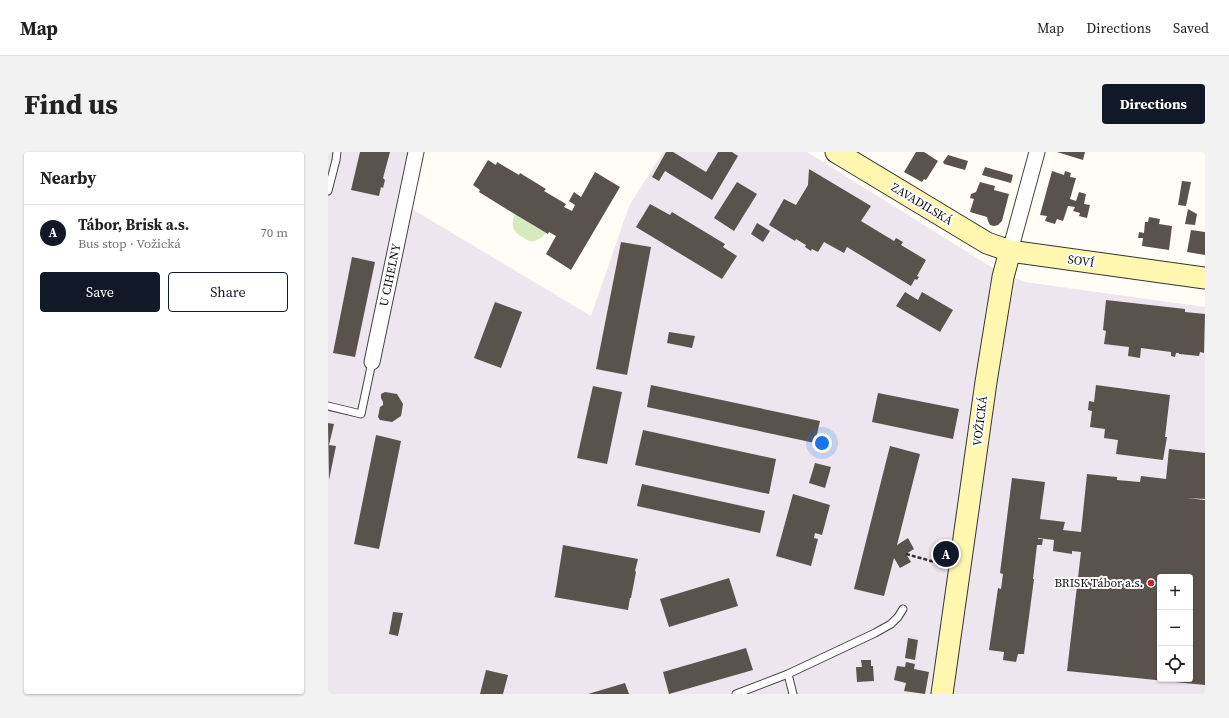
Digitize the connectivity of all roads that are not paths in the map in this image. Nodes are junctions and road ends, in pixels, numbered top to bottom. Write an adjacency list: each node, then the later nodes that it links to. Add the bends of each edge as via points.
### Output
1 (337, 152): 5 (lane)
2 (416, 152): 8 (street, U CIHELNY)
3 (836, 152): 6 (main road, ZAVADILSKÁ, via 987,243)
4 (1037, 152): 6 (street, VOŽICKÁ)
5 (328, 192)
6 (1010, 251): 7 (main road, SOVÍ); 14 (main road, VOŽICKÁ, via 1003,277 986,382)
7 (1205, 278)
8 (372, 362): 9 (lane, U CIHELNY, via 361,414)
9 (328, 406)
10 (903, 609): 11 (lane, via 891,624)
11 (788, 674): 12 (lane); 13 (lane)
12 (736, 694)
13 (793, 694)
14 (942, 694)

